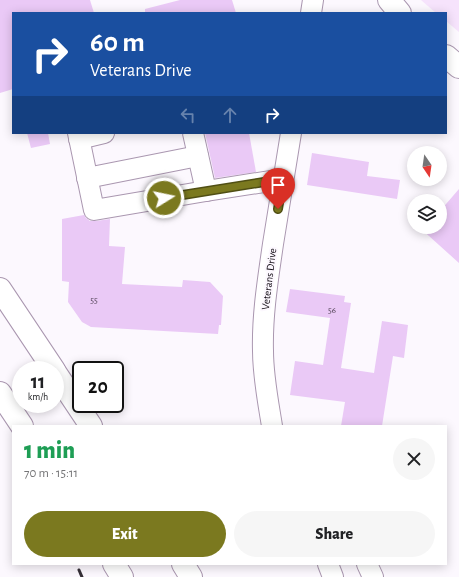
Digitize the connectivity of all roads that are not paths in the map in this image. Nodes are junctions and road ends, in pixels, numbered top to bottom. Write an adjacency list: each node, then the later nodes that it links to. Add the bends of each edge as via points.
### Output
1 (313, 0): 3 (street)
2 (389, 0): 4 (main road)
3 (311, 12)
4 (399, 12)
5 (447, 57): 6 (main road)
6 (459, 67)
7 (95, 134): 10 (street)
8 (193, 134): 11 (street)
9 (291, 134): 13 (street, Veterans Drive)
10 (78, 136): 12 (street)
11 (198, 156): 12 (street); 14 (street)
12 (87, 178): 14 (street, via 94,210)
13 (283, 179): 14 (street); 21 (street, Veterans Drive, via 263,328 264,373)
14 (206, 191)
15 (0, 289): 16 (main road)
16 (47, 361)
17 (64, 386): 20 (main road)
18 (0, 393): 19 (main road)
19 (21, 425)
20 (90, 425)
21 (272, 425)
22 (115, 565): 26 (main road)
23 (184, 565): 27 (main road)
24 (328, 565): 28 (street)
25 (367, 565): 29 (street)
26 (122, 577)
27 (191, 577)
28 (333, 577)
29 (373, 577)

